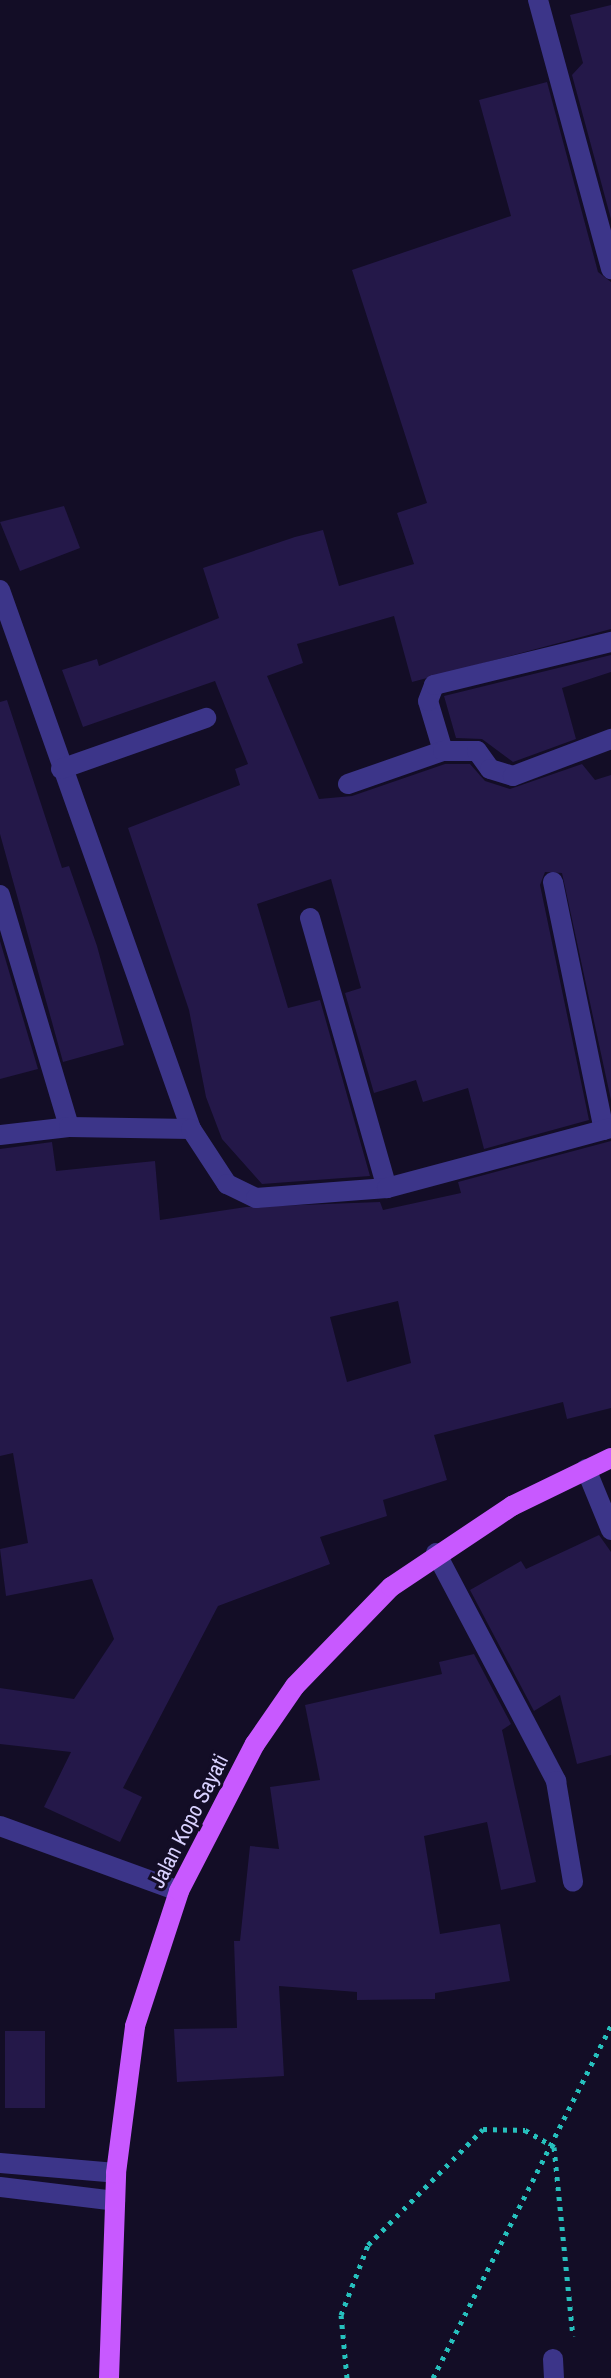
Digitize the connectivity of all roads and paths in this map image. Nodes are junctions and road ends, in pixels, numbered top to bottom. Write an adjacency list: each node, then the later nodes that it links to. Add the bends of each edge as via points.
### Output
1 (538, 0): 2 (street)
2 (611, 269)
3 (0, 590): 8 (street)
4 (611, 642): 7 (street, via 434,685 428,701)
5 (206, 718): 8 (street)
6 (611, 739): 7 (street, via 513,776 490,769 477,751)
7 (443, 751): 9 (street)
8 (61, 769): 14 (street)
9 (348, 784)
10 (553, 882): 15 (street)
11 (0, 895): 13 (street)
12 (310, 918): 17 (street)
13 (69, 1127): 14 (street); 16 (street)
14 (191, 1129): 17 (street, via 239,1195)
15 (608, 1129): 17 (street)
16 (0, 1135)
17 (387, 1188)
18 (611, 1458): 19 (main road, Jalan Kopo Sayati)
19 (586, 1469): 20 (street); 21 (main road, Jalan Kopo Sayati)
20 (611, 1530)
21 (436, 1553): 23 (street, via 556,1781); 24 (main road, Jalan Kopo Sayati, via 391,1587 295,1686 255,1744)
22 (0, 1826): 24 (street)
23 (573, 1882)
24 (179, 1891): 28 (main road, Jalan Kopo Sayati, via 135,2026)
25 (611, 2025): 26 (path)
26 (554, 2147): 31 (path); 33 (path, via 525,2130 483,2129 368,2245 341,2315); 34 (path)
27 (0, 2163): 28 (street)
28 (116, 2173): 30 (main road, Jalan Kopo Sayati)
29 (0, 2187): 30 (street)
30 (115, 2201): 32 (main road, Jalan Kopo Sayati)
31 (574, 2347)
32 (109, 2378)
33 (347, 2378)
34 (433, 2378)

